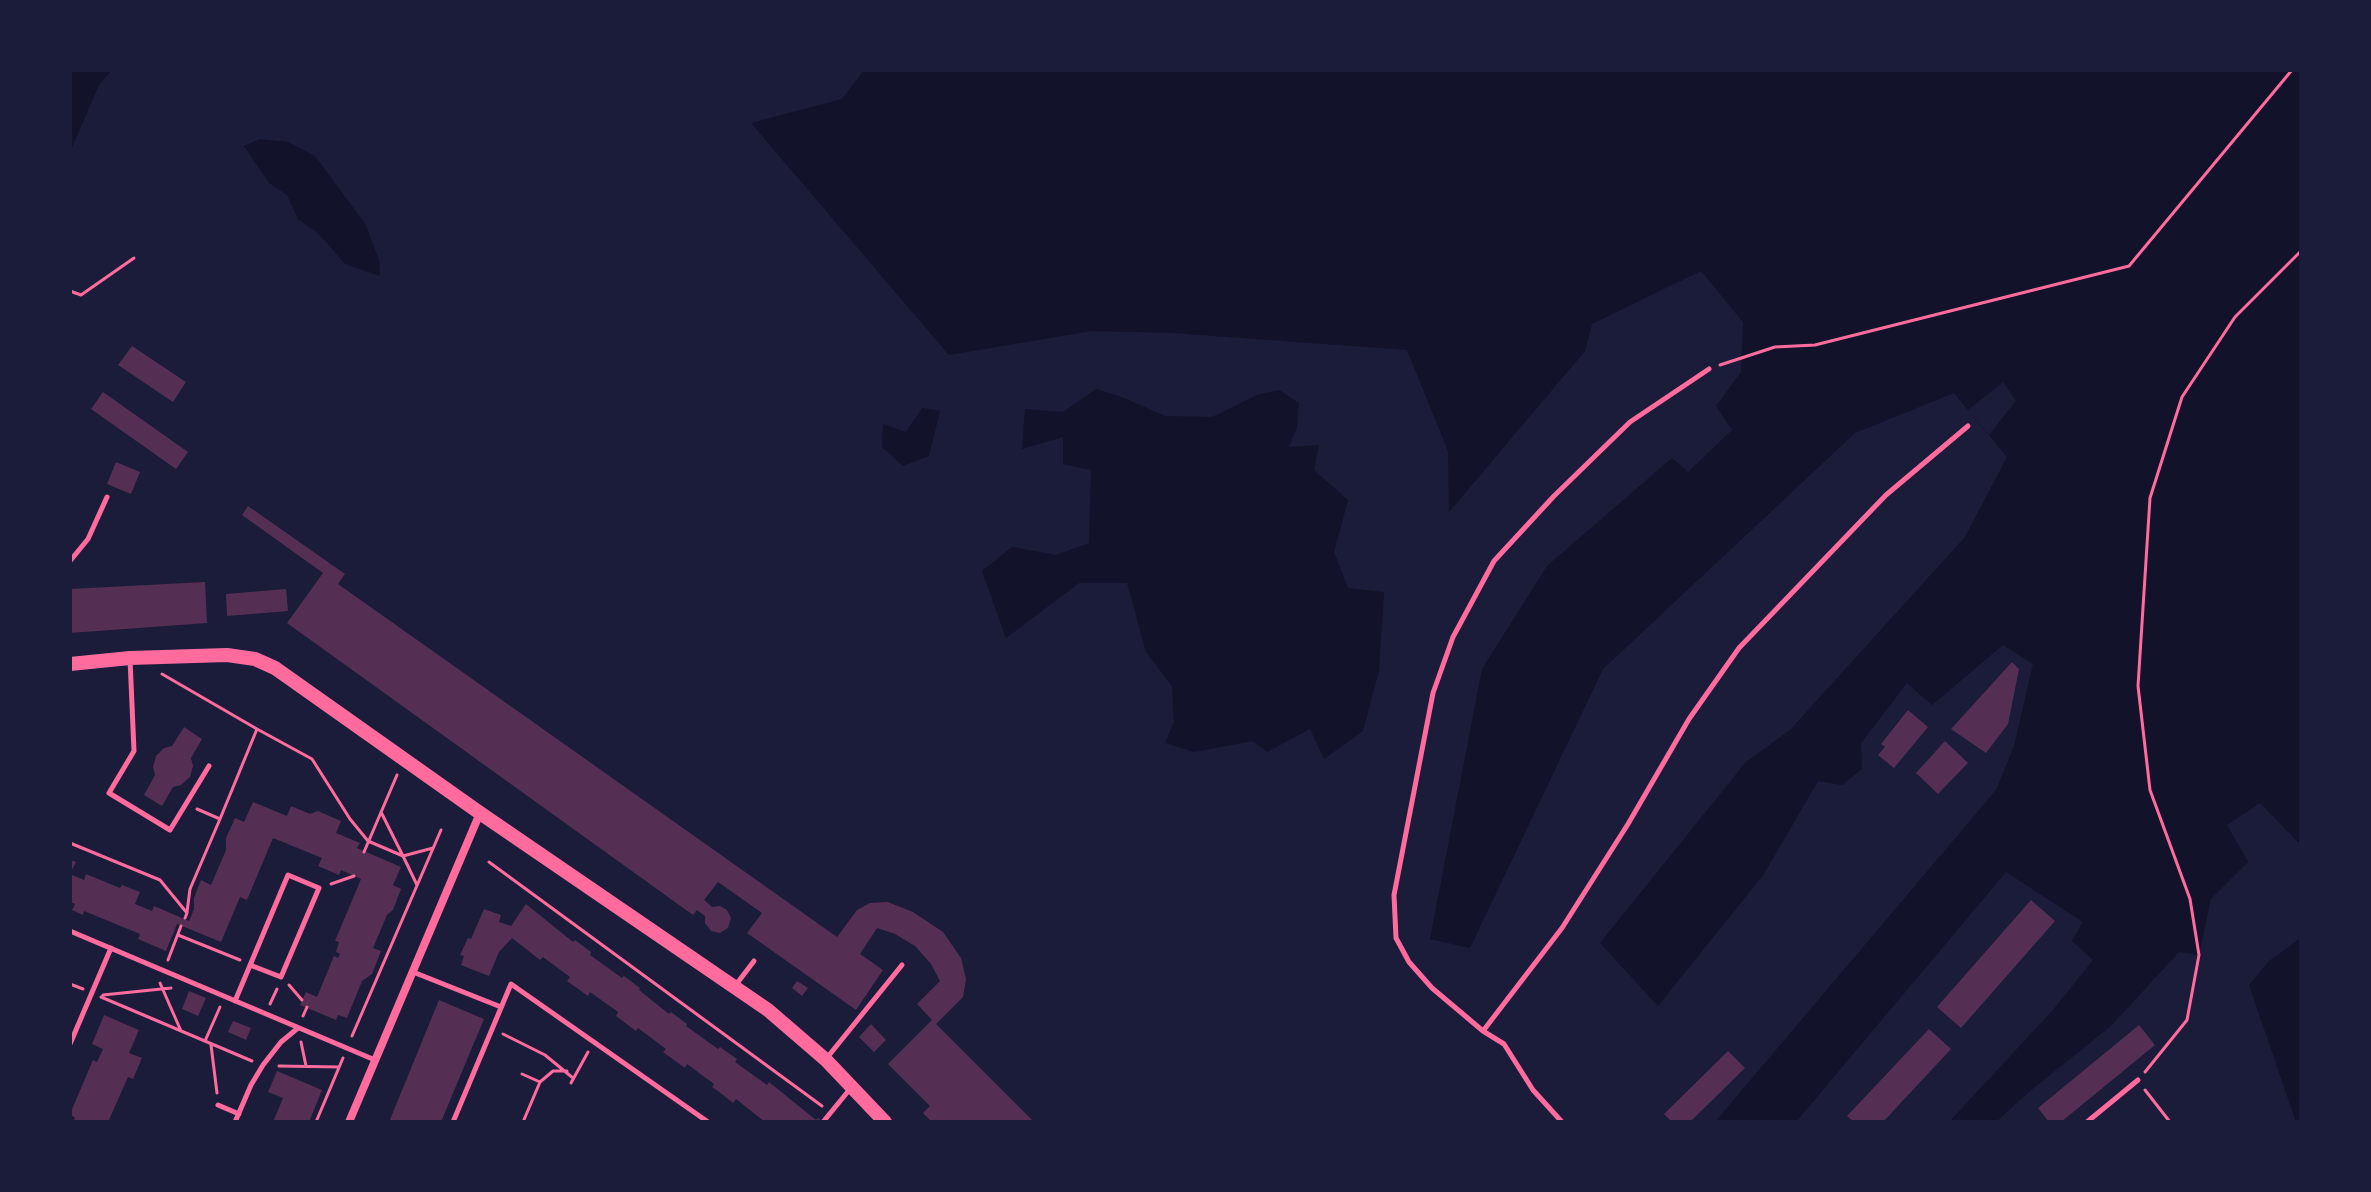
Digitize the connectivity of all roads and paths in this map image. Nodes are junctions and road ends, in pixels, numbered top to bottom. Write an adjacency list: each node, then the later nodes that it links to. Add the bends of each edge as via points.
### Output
1 (2292, 70): 5 (path, via 2129,266 1815,345 1775,347)
2 (2301, 251): 64 (path, via 2235,317 2182,397 2150,498 2138,686 2150,790 2190,899 2199,955 2187,1020)
3 (134, 258): 4 (path, via 81,295)
4 (70, 291)
5 (1709, 369): 51 (lane, via 1630,422 1494,561 1453,637 1433,693 1394,895 1396,938 1432,988)
6 (1968, 426): 51 (lane, via 1886,495 1739,648 1689,719 1562,928)
7 (107, 497): 8 (lane, via 88,539)
8 (70, 561)
9 (130, 658): 10 (main road); 15 (lane, via 134,751 109,793 170,830); 17 (main road, via 255,659)
10 (70, 664)
11 (161, 674): 12 (path)
12 (257, 729): 18 (path); 20 (path, via 312,759)
13 (209, 766): 15 (lane)
14 (397, 775): 16 (path)
15 (186, 805): 18 (path)
16 (381, 812): 20 (path); 24 (path)
17 (480, 813): 38 (street); 41 (main road)
18 (220, 819): 21 (path, via 190,889 186,916 160,880)
19 (441, 830): 22 (path)
20 (368, 841): 23 (path); 24 (path)
21 (70, 843)
22 (433, 848): 24 (path); 27 (path)
23 (364, 852)
24 (403, 856): 27 (path)
25 (489, 862): 69 (path)
26 (354, 876): 28 (path)
27 (417, 885): 56 (path)
28 (319, 888): 34 (lane, via 288,875); 39 (lane)
29 (181, 926): 31 (path)
30 (70, 931): 32 (lane)
31 (178, 935): 34 (path); 37 (path)
32 (111, 948): 36 (lane); 53 (lane)
33 (754, 961): 41 (lane)
34 (250, 965): 39 (lane); 45 (lane)
35 (902, 965): 58 (lane)
36 (153, 966): 37 (lane); 42 (path)
37 (163, 970): 40 (lane)
38 (413, 972): 46 (lane); 57 (street)
39 (281, 977): 44 (path); 47 (path)
40 (199, 985): 42 (path); 43 (lane)
41 (734, 987): 58 (main road)
42 (163, 989): 50 (path); 50 (path, via 98,996)
43 (224, 996): 45 (lane); 52 (path)
44 (302, 1000)
45 (235, 1001): 47 (lane)
46 (501, 1007): 74 (lane); 76 (lane, via 511,984)
47 (266, 1014): 48 (lane)
48 (298, 1027): 56 (lane); 59 (lane)
49 (495, 1030): 61 (path)
50 (181, 1031): 52 (path)
51 (1483, 1031): 79 (lane, via 1504,1044 1533,1090)
52 (205, 1041): 54 (path)
53 (70, 1044)
54 (211, 1044): 59 (path); 68 (path)
55 (591, 1046): 63 (path)
56 (347, 1048): 57 (lane); 60 (path)
57 (376, 1060): 73 (street)
58 (826, 1060): 67 (main road)
59 (263, 1065): 60 (path); 70 (lane)
60 (339, 1067): 72 (path)
61 (567, 1071): 63 (path); 65 (path, via 553,1071)
62 (522, 1074): 65 (path)
63 (573, 1078): 66 (path)
64 (2138, 1080): 80 (lane); 81 (path)
65 (540, 1082): 75 (path)
66 (571, 1083)
67 (851, 1086): 69 (lane); 78 (main road)
68 (218, 1105): 70 (lane)
69 (831, 1112): 77 (lane)
70 (239, 1114): 71 (lane)
71 (235, 1122)
72 (316, 1122)
73 (349, 1122)
74 (453, 1122)
75 (523, 1122)
76 (708, 1122)
77 (823, 1122)
78 (885, 1122)
79 (1562, 1122)
80 (2087, 1122)
81 (2170, 1122)

